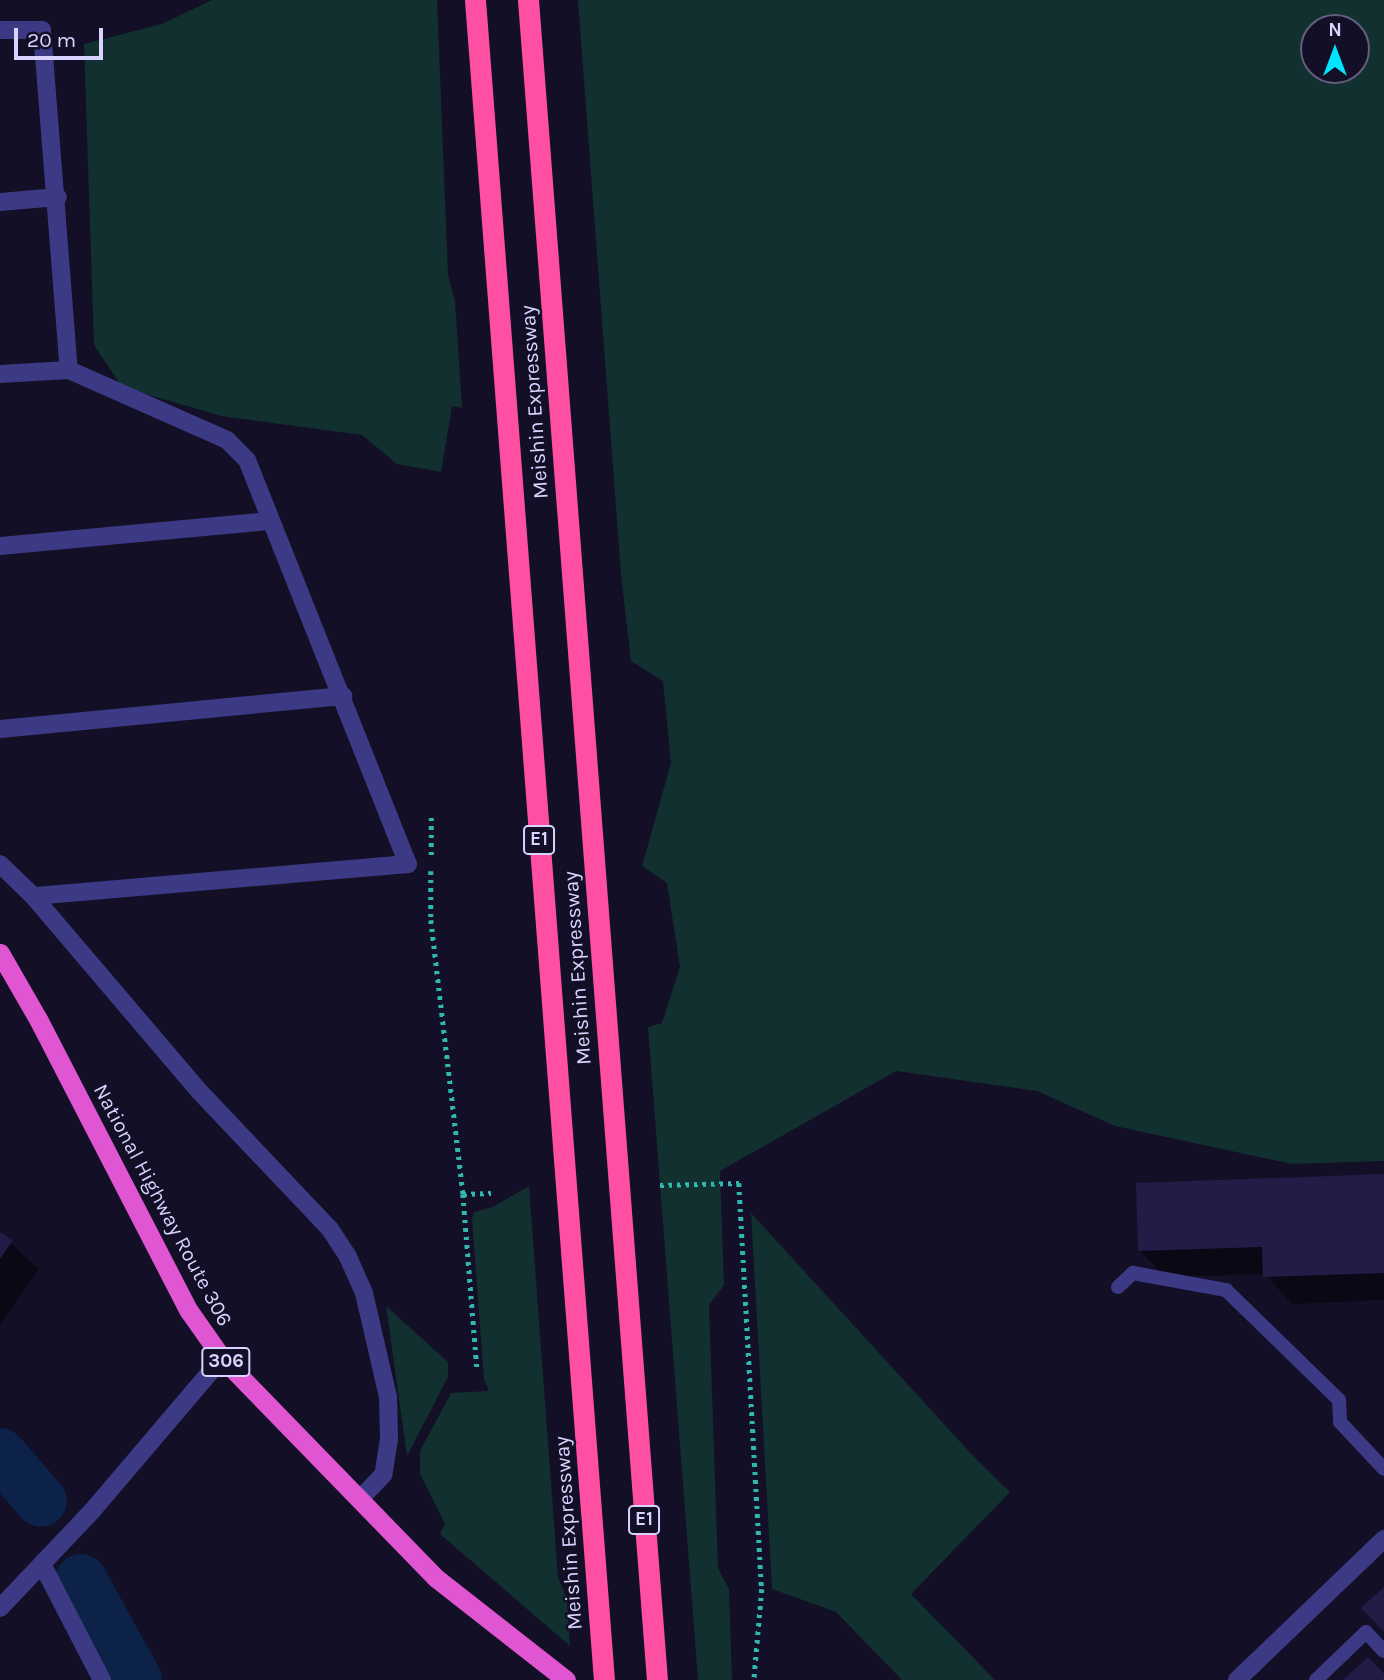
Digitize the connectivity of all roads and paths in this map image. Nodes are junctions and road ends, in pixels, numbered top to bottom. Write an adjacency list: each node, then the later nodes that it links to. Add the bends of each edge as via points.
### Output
1 (475, 0): 30 (highway, Meishin Expressway / E1)
2 (528, 0): 31 (highway, Meishin Expressway / E1)
3 (0, 30): 4 (street, via 42,30)
4 (58, 197): 5 (street); 6 (street)
5 (0, 202)
6 (69, 370): 7 (street); 8 (street, via 228,440 247,460)
7 (0, 374)
8 (271, 521): 9 (street); 10 (street)
9 (0, 546)
10 (343, 696): 11 (street); 14 (street, via 408,864)
11 (0, 729)
12 (431, 817): 18 (path, via 431,920)
13 (0, 864): 14 (street)
14 (33, 896): 23 (street, via 199,1091 330,1229 348,1257 364,1293 388,1398 389,1439 383,1475)
15 (0, 953): 20 (highway, National Highway Route 306 / 306, via 190,1311)
16 (660, 1185): 32 (path, via 739,1183 762,1589)
17 (491, 1193): 18 (path)
18 (463, 1194): 21 (path)
19 (1118, 1287): 22 (lane, via 1133,1273 1226,1290 1339,1400 1340,1422)
20 (222, 1358): 23 (highway, National Highway Route 306 / 306); 25 (street)
21 (477, 1368)
22 (1384, 1469)
23 (361, 1497): 29 (highway, National Highway Route 306 / 306, via 436,1578)
24 (1384, 1539): 33 (street)
25 (42, 1564): 26 (street); 28 (street)
26 (0, 1608)
27 (1384, 1651): 34 (lane, via 1366,1632)
28 (102, 1680)
29 (566, 1680)
30 (604, 1680)
31 (657, 1680)
32 (754, 1680)
33 (1237, 1680)
34 (1316, 1680)

